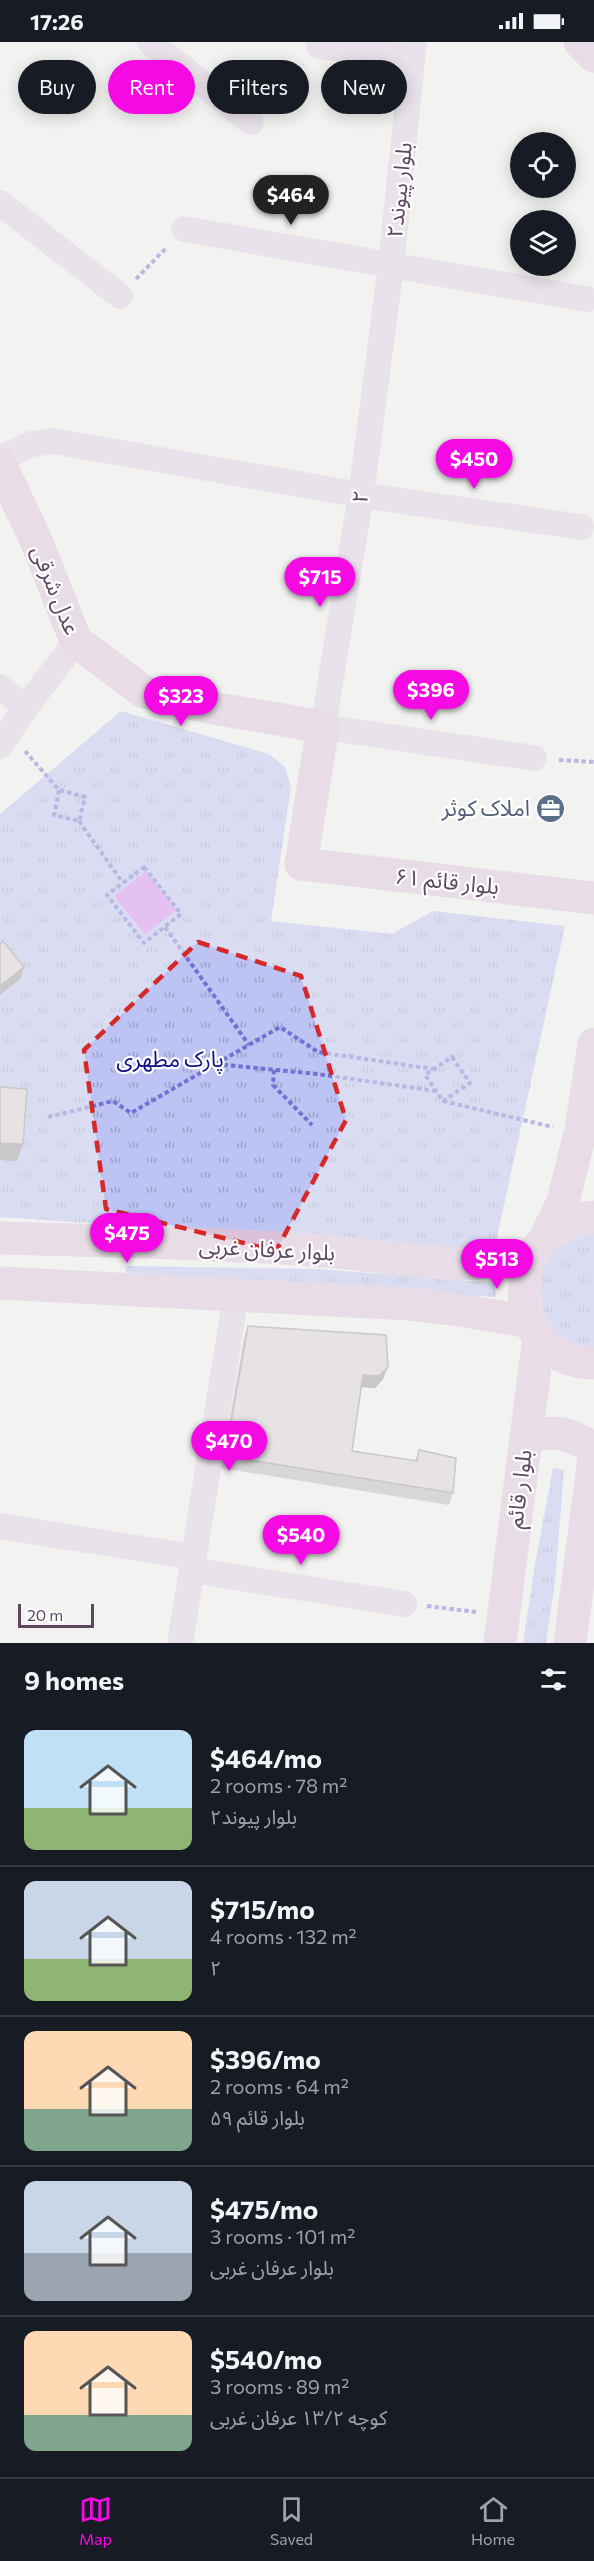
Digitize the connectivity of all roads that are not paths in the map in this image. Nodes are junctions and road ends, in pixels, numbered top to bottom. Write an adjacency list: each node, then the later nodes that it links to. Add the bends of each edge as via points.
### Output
1 (150, 42): 6 (street)
2 (580, 42): 5 (street)
3 (319, 46): 4 (street)
4 (413, 49): 9 (street, بلوار پیوند۲)
5 (594, 56)
6 (251, 122)
7 (0, 203): 10 (street)
8 (184, 229): 9 (street)
9 (391, 266): 11 (street); 14 (street, ۲)
10 (120, 296)
11 (586, 299)
12 (0, 459): 14 (street, via 31,444 53,441)
13 (0, 464): 16 (street, عدل شرقی)
14 (361, 495): 15 (street); 19 (street, ۲)
15 (581, 527)
16 (76, 641): 18 (street); 19 (street, عدل شرقی, via 144,692)
17 (0, 687): 18 (street)
18 (26, 707): 20 (street)
19 (323, 727): 21 (street); 22 (street, بلوار قائم ۶۱, via 301,864)
20 (4, 740)
21 (534, 758)
22 (594, 898)
23 (594, 1044): 24 (street)
24 (585, 1136): 28 (street, via 563,1202)
25 (594, 1217): 28 (street, بلوار عرفان غربی, via 559,1227)
26 (0, 1238): 27 (street, بلوار عرفان غربی)
27 (102, 1241): 28 (street, بلوار عرفان غربی, via 324,1251 469,1265 497,1263); 30 (street)
28 (538, 1246): 32 (street, via 525,1271 523,1288 525,1306)
29 (0, 1283): 30 (street)
30 (101, 1287): 31 (street)
31 (236, 1295): 32 (street, via 409,1304 452,1309); 38 (street)
32 (535, 1329): 33 (street, via 553,1349 571,1359); 34 (street, بلوا ر قائم)
33 (594, 1363)
34 (526, 1438): 35 (street, via 550,1431 575,1437); 40 (street, بلوا ر قائم)
35 (594, 1449)
36 (594, 1458): 42 (street)
37 (0, 1526): 38 (street)
38 (192, 1564): 39 (street); 41 (street)
39 (404, 1604)
40 (501, 1629)
41 (180, 1643)
42 (570, 1643)

